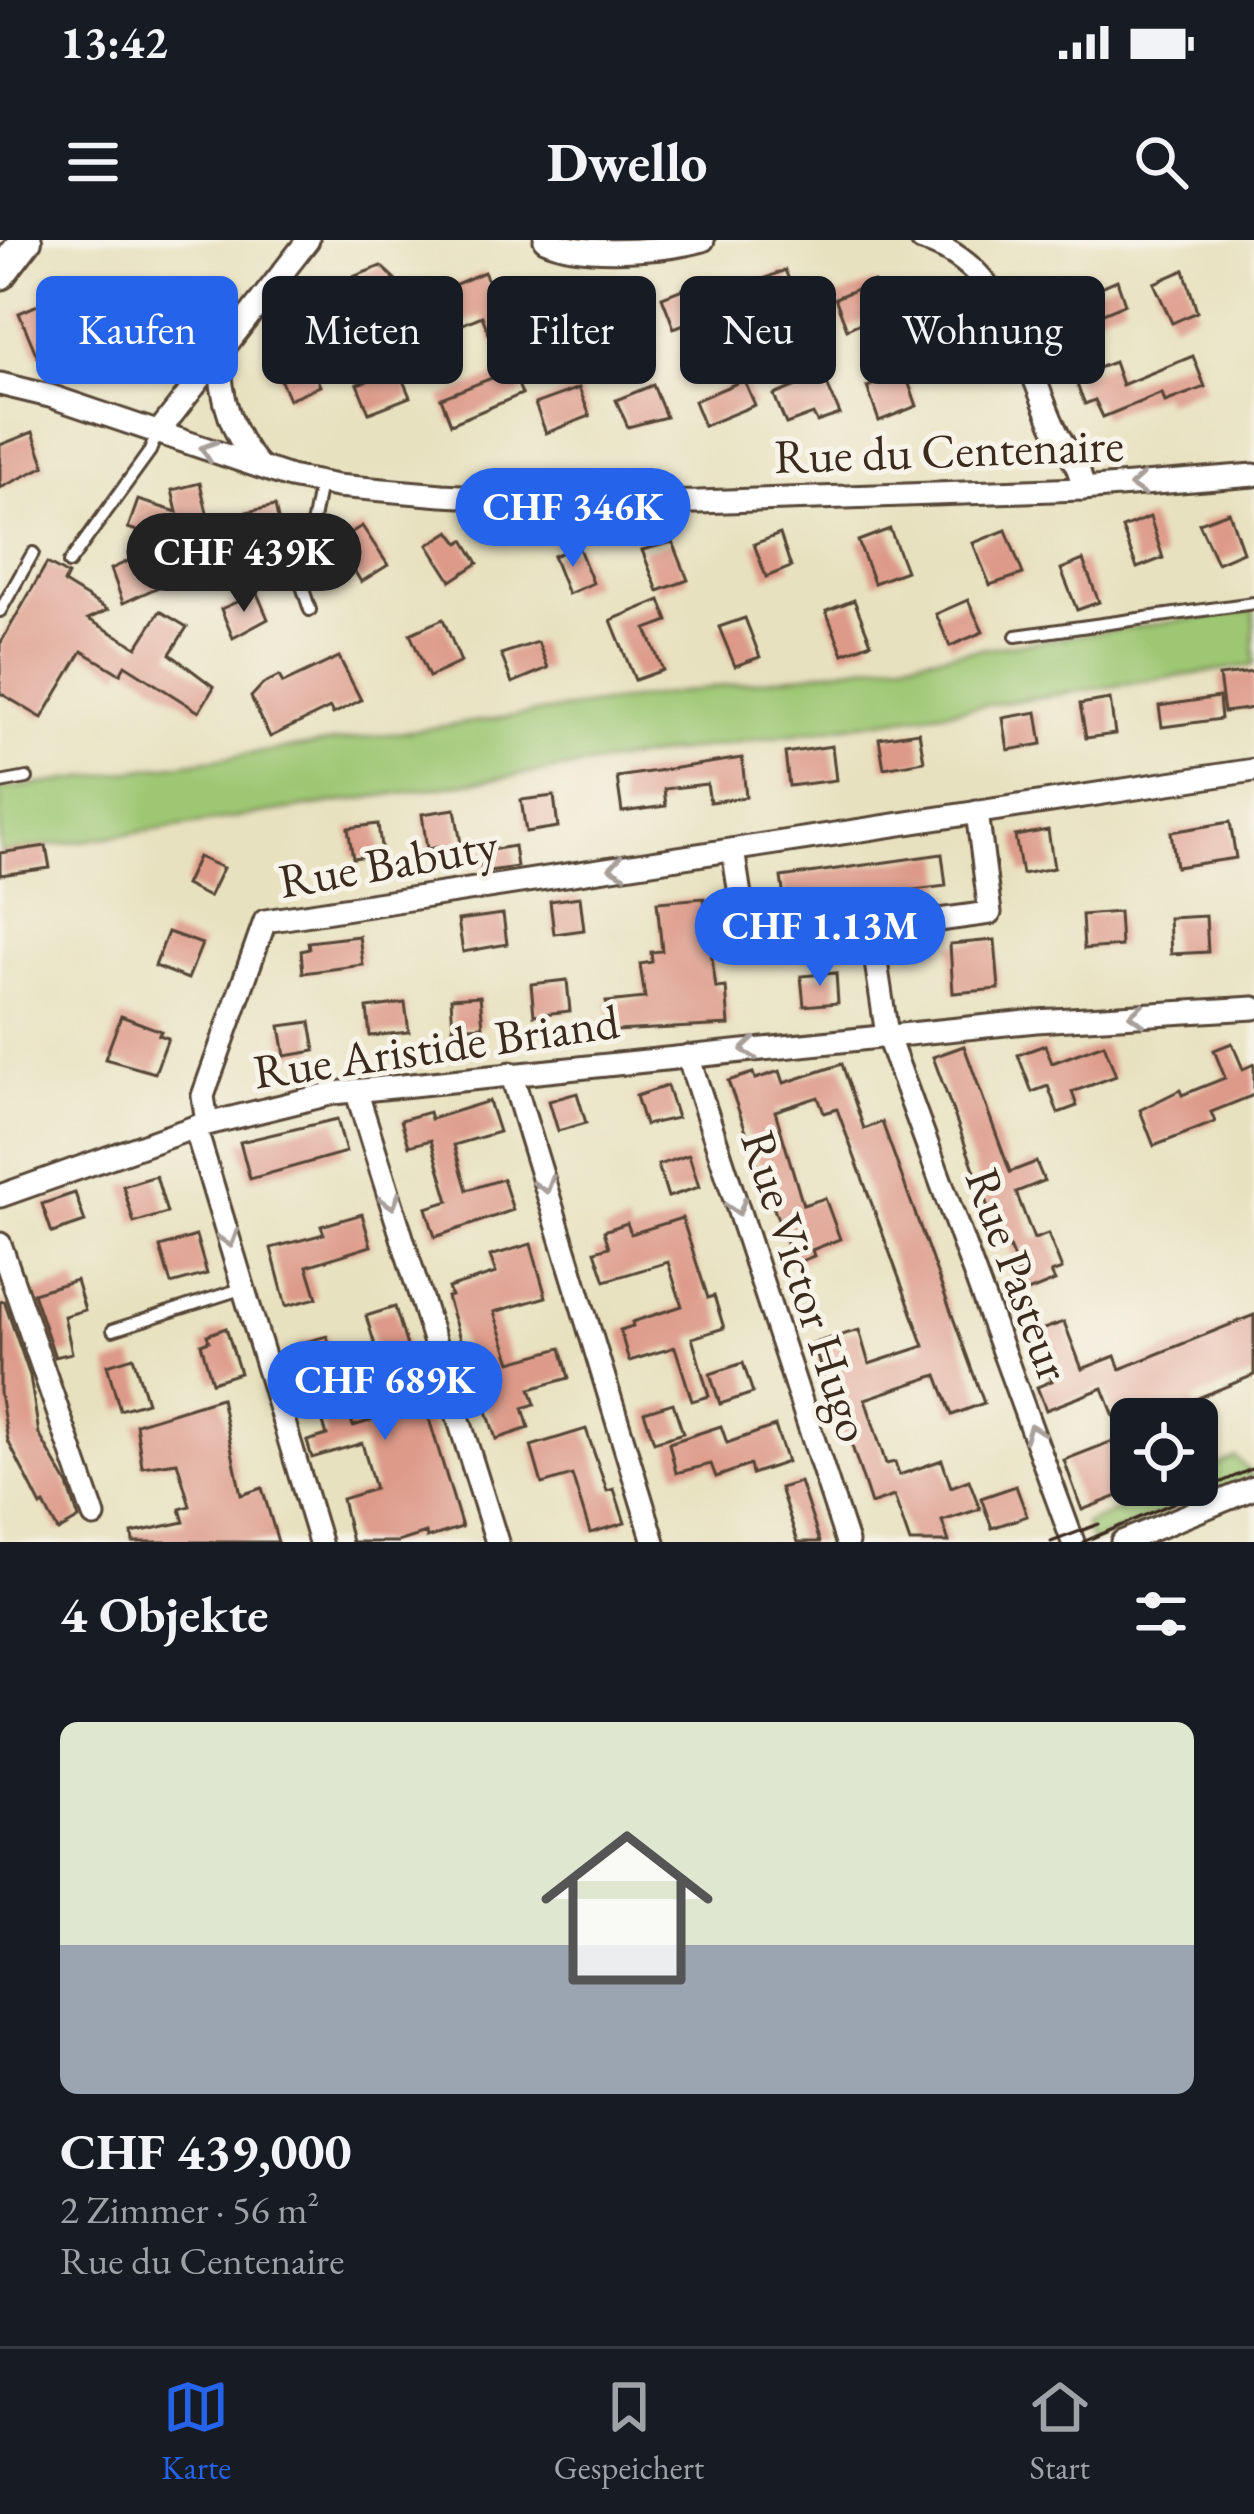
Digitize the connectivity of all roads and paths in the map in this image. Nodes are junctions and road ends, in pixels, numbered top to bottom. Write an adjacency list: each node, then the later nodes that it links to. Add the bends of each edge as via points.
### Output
1 (308, 240): 5 (street)
2 (545, 240): 3 (street, via 605,249)
3 (703, 240)
4 (922, 240): 13 (street, via 960,257 998,299 1059,439 1080,467)
5 (238, 332)
6 (197, 384): 9 (street)
7 (221, 384): 10 (street, via 239,439)
8 (4, 386): 9 (street, Rue du Centenaire)
9 (157, 434): 10 (street, Rue du Centenaire, one-way to 9); 15 (lane)
10 (261, 468): 12 (street, Rue du Centenaire)
11 (1254, 475): 13 (street, Rue du Centenaire, one-way to 13)
12 (320, 483): 13 (street, Rue du Centenaire, via 593,503); 18 (lane, via 301,584)
13 (1082, 489)
14 (33, 554): 16 (lane)
15 (69, 562)
16 (4, 592): 19 (lane)
17 (1254, 603): 20 (lane)
18 (310, 610)
19 (0, 611)
20 (1016, 636)
21 (1254, 770): 24 (street, Rue Babuty)
22 (27, 778): 23 (lane)
23 (0, 783)
24 (977, 812): 25 (street, Rue Babuty); 26 (street, via 990,913)
25 (733, 850): 26 (street, via 748,946); 32 (street, Rue Babuty, one-way to 32, via 265,921 203,1096)
26 (871, 929): 28 (street)
27 (1254, 1008): 28 (street, Rue Aristide Briand, one-way to 28)
28 (887, 1035): 29 (street, Rue Aristide Briand, one-way to 29); 43 (street, Rue Pasteur, one-way to 28)
29 (688, 1056): 30 (street, Rue Aristide Briand); 42 (street, Rue Victor Hugo, one-way to 42)
30 (511, 1073): 31 (street, Rue Aristide Briand); 41 (street, one-way to 41)
31 (356, 1090): 32 (street, Rue Aristide Briand); 40 (street, one-way to 40)
32 (201, 1125): 33 (street, Rue Aristide Briand); 35 (street, one-way to 35)
33 (0, 1196)
34 (0, 1244): 38 (street)
35 (244, 1288): 36 (lane); 39 (street)
36 (113, 1330)
37 (1254, 1488): 44 (street)
38 (94, 1516)
39 (320, 1542)
40 (497, 1542)
41 (654, 1542)
42 (847, 1542)
43 (1073, 1542)
44 (1122, 1542)

